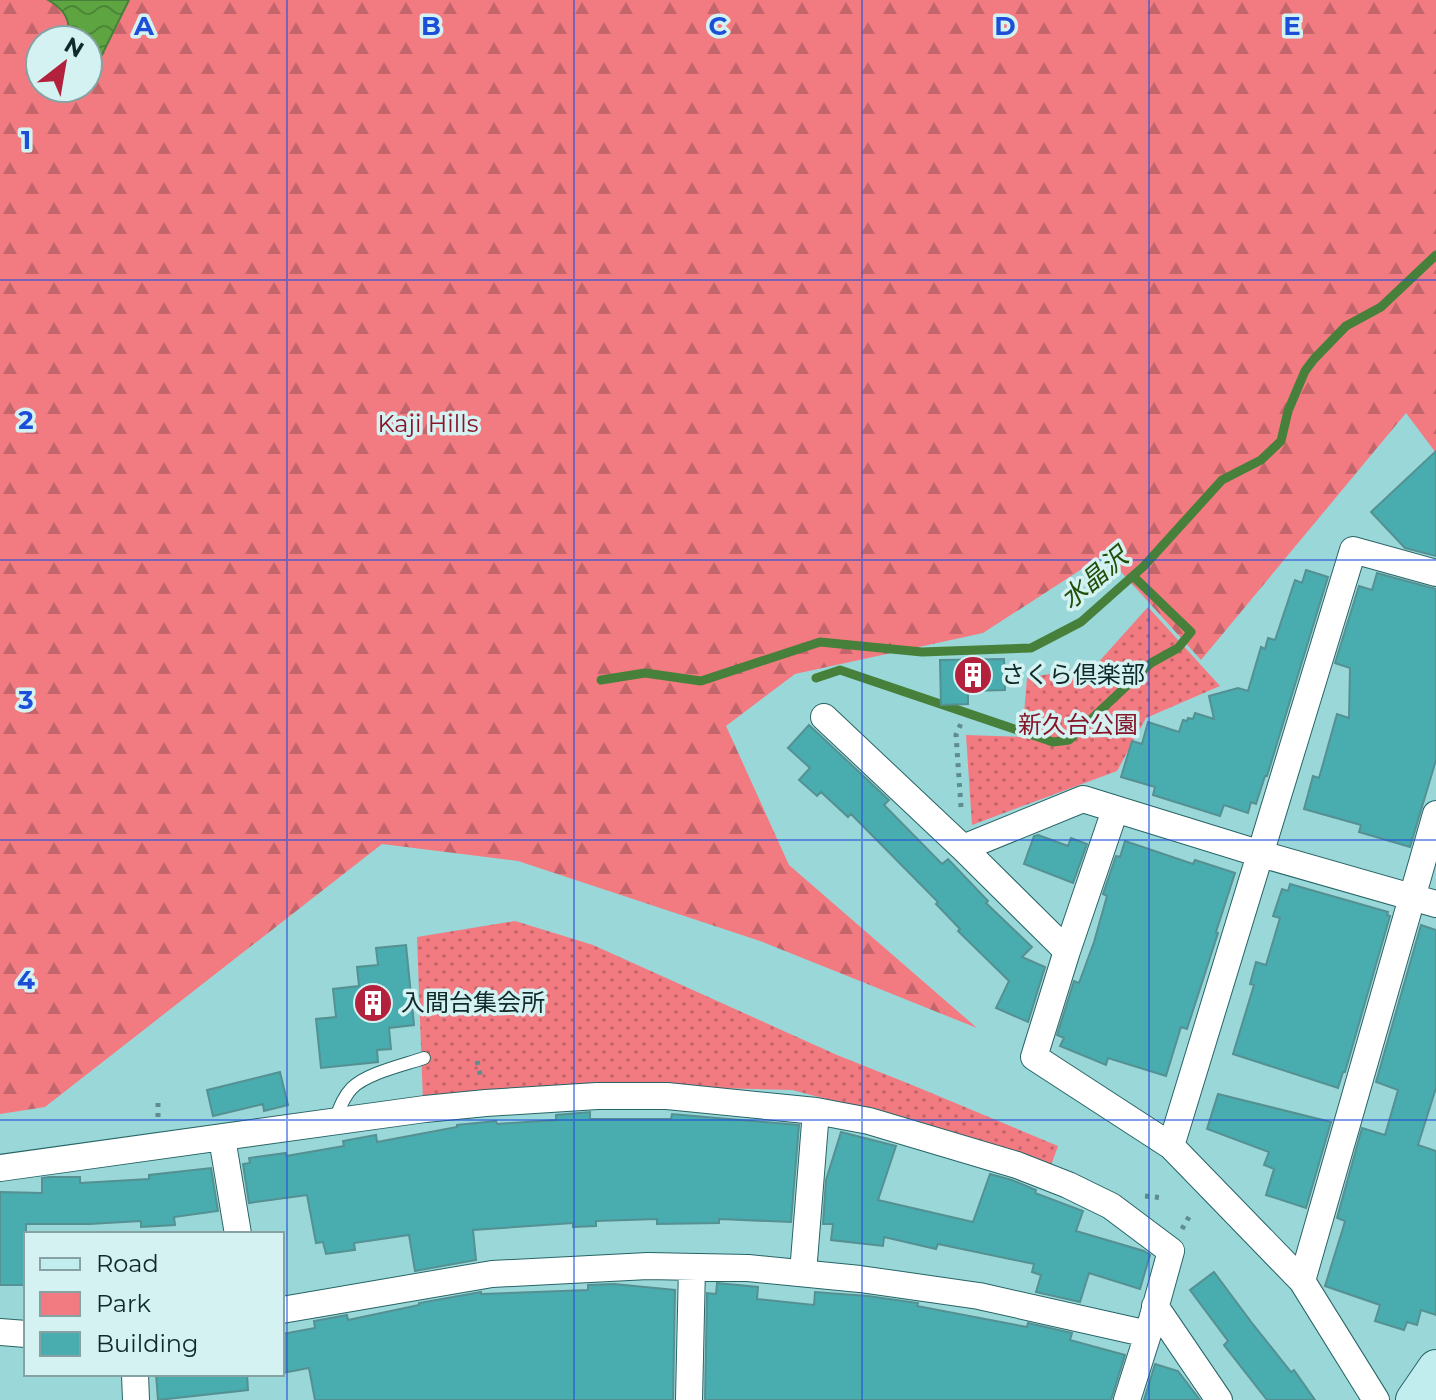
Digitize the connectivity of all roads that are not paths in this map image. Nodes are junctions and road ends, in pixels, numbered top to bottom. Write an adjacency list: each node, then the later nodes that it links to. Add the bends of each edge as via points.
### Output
1 (1436, 573): 6 (street, via 1353,550)
2 (824, 717): 5 (street)
3 (1115, 810): 5 (street, via 1083,799); 6 (street); 8 (street)
4 (1436, 814): 7 (street)
5 (963, 848): 8 (street)
6 (1261, 854): 7 (street); 13 (street)
7 (1424, 900): 18 (street)
8 (1067, 951): 13 (street, via 1034,1057)
9 (424, 1058): 11 (lane, via 356,1084)
10 (816, 1111): 11 (street, via 667,1096 597,1096); 17 (street); 19 (street, via 869,1121 1017,1165 1111,1206 1171,1251)
11 (334, 1122): 12 (street)
12 (222, 1138): 14 (street); 15 (street)
13 (1171, 1146): 18 (street)
14 (0, 1168)
15 (238, 1232)
16 (692, 1267): 17 (street); 20 (street, via 492,1274); 27 (street)
17 (803, 1273): 23 (street, via 979,1296)
18 (1302, 1281): 30 (street)
19 (1155, 1306): 23 (street); 29 (street)
20 (284, 1310)
21 (0, 1332): 22 (street)
22 (24, 1334)
23 (1148, 1334): 28 (street)
24 (1436, 1368): 31 (street)
25 (135, 1376): 26 (street)
26 (136, 1400)
27 (689, 1400)
28 (1127, 1400)
29 (1219, 1400)
30 (1376, 1400)
31 (1414, 1400)

